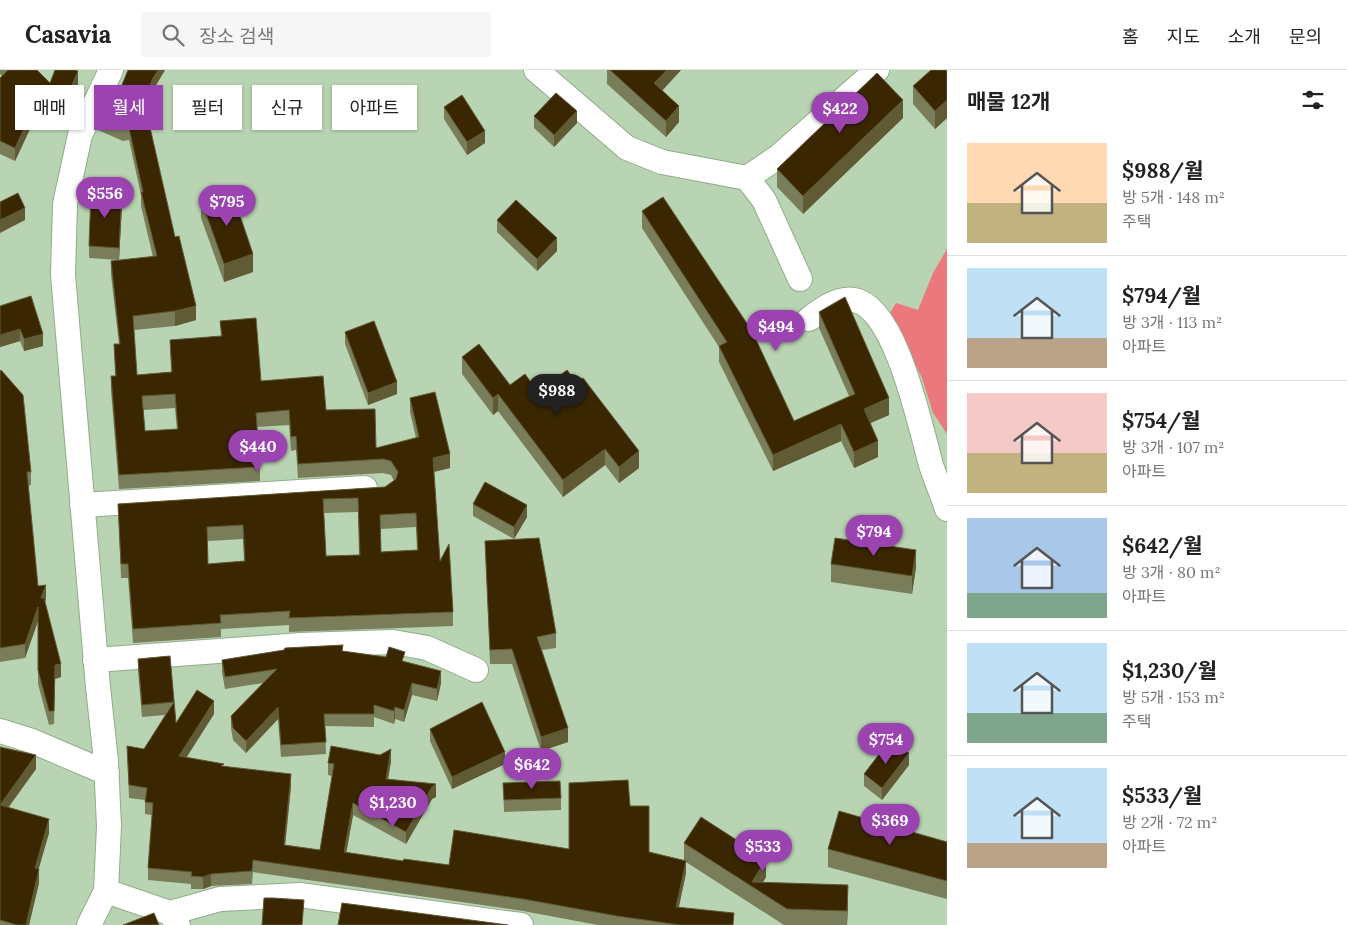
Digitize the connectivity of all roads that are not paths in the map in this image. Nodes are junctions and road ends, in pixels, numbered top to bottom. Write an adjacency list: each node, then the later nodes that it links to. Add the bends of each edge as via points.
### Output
1 (111, 70): 8 (street, via 80,135 65,204 63,275)
2 (536, 70): 4 (street, via 627,148 662,162)
3 (877, 70): 4 (street, via 778,157)
4 (747, 178): 5 (street, via 764,200)
5 (800, 279)
6 (809, 319): 9 (street, via 839,301 855,300 869,307 884,327 906,372)
7 (384, 487): 8 (street)
8 (82, 505): 10 (street)
9 (947, 509)
10 (95, 660): 11 (street, via 301,645 392,642 427,648); 13 (street)
11 (476, 670)
12 (0, 731): 13 (street)
13 (107, 773): 14 (street)
14 (106, 891): 15 (street); 16 (street)
15 (174, 919): 17 (street, via 220,900 300,894)
16 (89, 925)
17 (521, 925)

